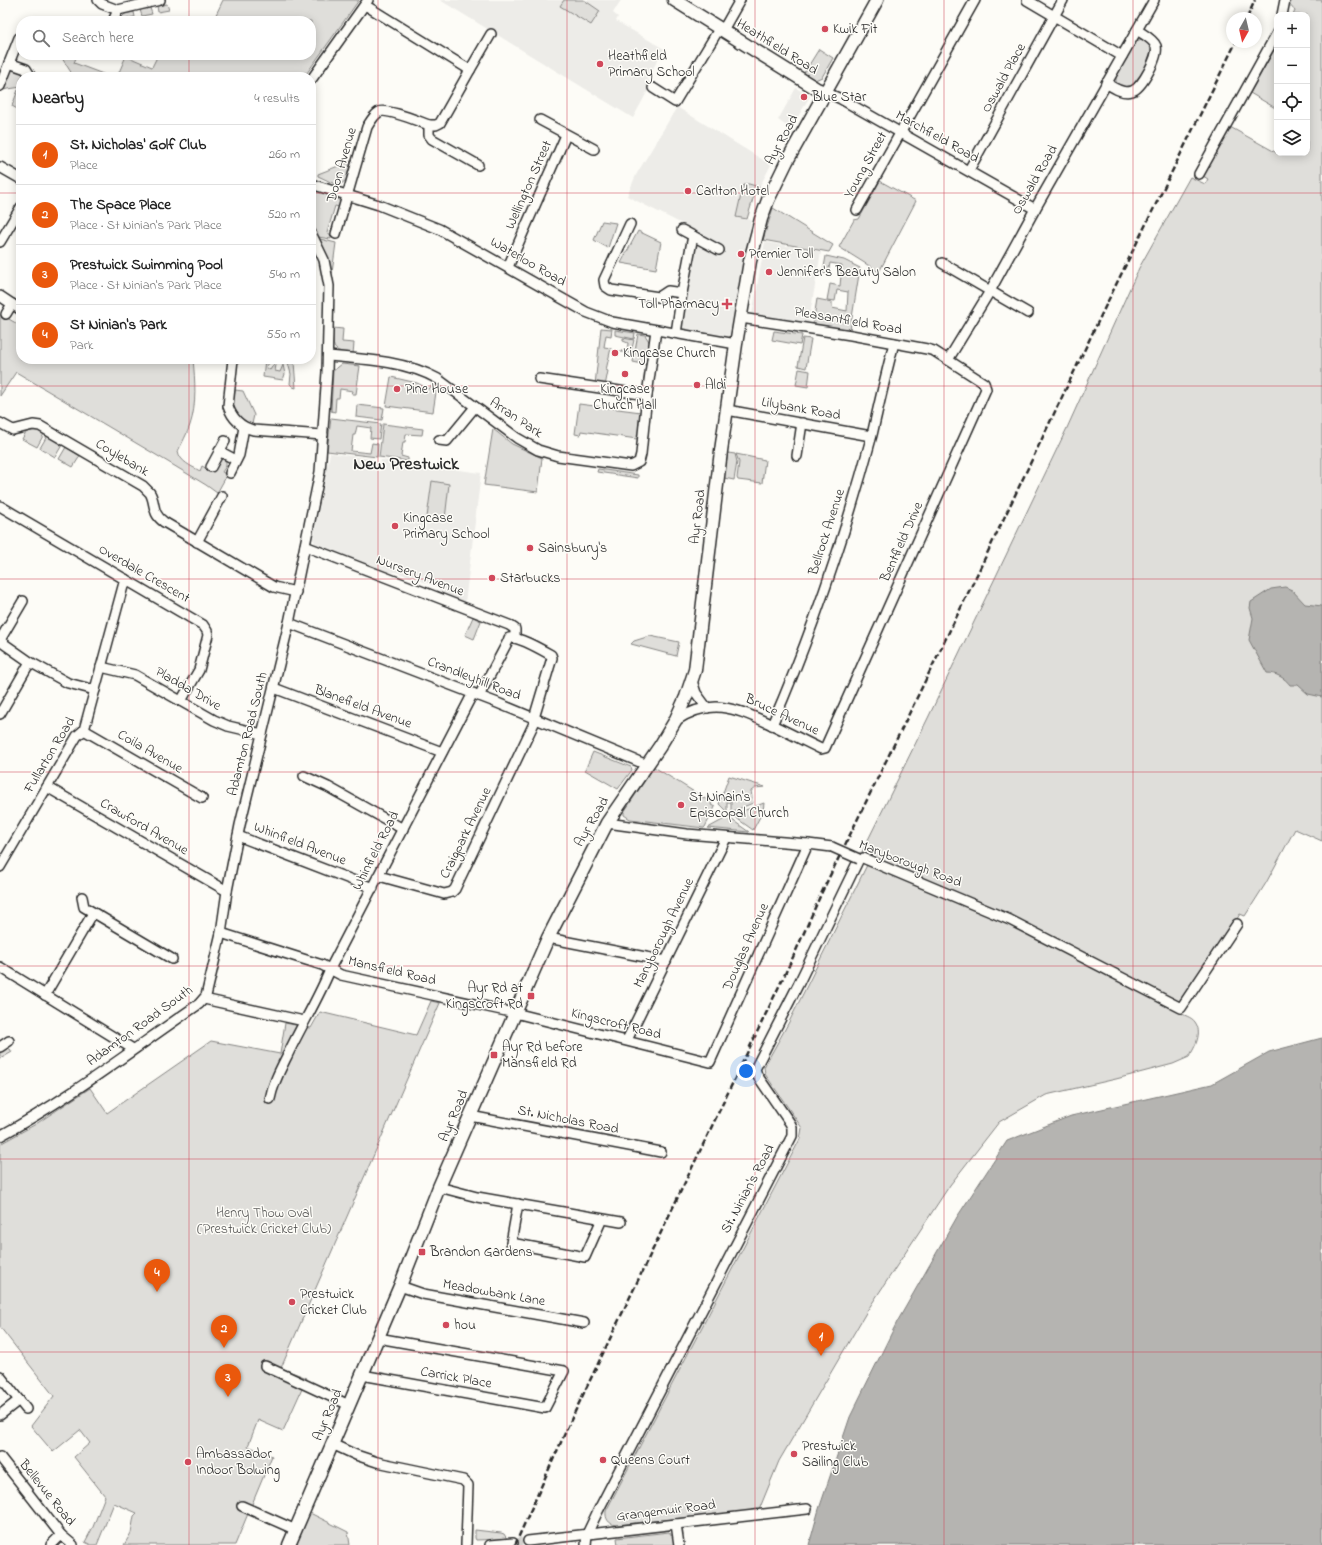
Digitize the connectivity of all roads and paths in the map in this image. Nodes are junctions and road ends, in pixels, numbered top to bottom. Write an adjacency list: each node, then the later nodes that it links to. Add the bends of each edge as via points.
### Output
1 (98, 0): 12 (street)
2 (160, 0): 12 (street)
3 (674, 0): 16 (main road, Heathfield Road)
4 (740, 0): 16 (street)
5 (877, 0): 29 (main road, Ayr Road)
6 (975, 0): 32 (street, Young Street)
7 (1026, 0): 15 (street)
8 (1063, 0): 15 (street, Oswald Place)
9 (1154, 0): 17 (street, Oswald Road)
10 (1285, 0): 13 (street)
11 (366, 3): 23 (street); 25 (street)
12 (118, 10): 14 (street)
13 (1283, 12)
14 (115, 16)
15 (1054, 16): 21 (street); 37 (street, Oswald Place)
16 (721, 30): 28 (street, via 675,102); 29 (main road, Heathfield Road)
17 (1137, 30): 21 (street, Oswald Road); 26 (street, via 1156,46 1156,54 1142,83 1137,89 1128,92 1117,90)
18 (491, 34): 23 (street)
19 (1274, 38): 38 (street)
20 (16, 44): 22 (street)
21 (1122, 56): 26 (street, Oswald Road)
22 (9, 63): 24 (street); 27 (street)
23 (470, 70): 31 (street, via 440,123 436,126)
24 (28, 72)
25 (316, 73)
26 (1106, 83): 42 (street, Oswald Road)
27 (0, 86)
28 (654, 88)
29 (825, 92): 32 (street, Marchfield Road, via 841,98); 61 (main road, Ayr Road, via 768,200 750,261)
30 (540, 120): 33 (street, Wellington Street)
31 (429, 125): 35 (street, via 429,135 432,139); 41 (street, Doon Avenue, via 387,112 379,112 366,127)
32 (900, 133): 37 (street, Marchfield Road); 43 (street, Young Street)
33 (566, 135): 34 (street, Wellington Street); 53 (street, Wellington Street)
34 (594, 150)
35 (478, 165)
36 (0, 167): 39 (street)
37 (969, 170): 42 (street, Marchfield Road)
38 (1199, 174)
39 (16, 176)
40 (316, 185): 41 (street, Waterloo Road)
41 (346, 194): 47 (street, Doon Avenue); 53 (street, Waterloo Road, via 439,229)
42 (1035, 209): 54 (street, Oswald Road)
43 (857, 210)
44 (16, 215): 49 (street)
45 (630, 224): 55 (street, via 604,280 605,286 610,290 658,297 668,291)
46 (682, 230): 48 (street)
47 (336, 234)
48 (693, 236): 51 (street); 55 (street)
49 (1, 238)
50 (316, 243): 66 (street, Adamton Road South, via 324,260 329,286)
51 (719, 250)
52 (942, 263): 54 (street)
53 (508, 267): 62 (street, Waterloo Road, via 586,312 601,318)
54 (990, 291): 59 (street); 67 (street, Oswald Road)
55 (682, 293): 63 (street)
56 (0, 296): 57 (street)
57 (12, 304): 58 (street); 60 (street)
58 (16, 307)
59 (1028, 313)
60 (6, 314)
61 (741, 318): 64 (street, Pleasantfield Road); 65 (main road, Ayr Road)
62 (656, 330): 63 (street, Waterloo Road); 70 (street, Arran Park)
63 (676, 334): 65 (street, Waterloo Road)
64 (894, 343): 67 (street, Pleasantfield Road, via 934,351); 77 (street, Bellrock Avenue)
65 (736, 344): 72 (main road, Ayr Road)
66 (328, 356): 71 (street, Arran Park, via 424,371); 76 (street, Adamton Road South)
67 (948, 360): 109 (street, Bentfield Drive, via 984,383 986,389 825,748)
68 (232, 364): 75 (street, via 228,406 233,417)
69 (539, 380): 70 (street)
70 (647, 395): 71 (street, Arran Park, via 641,454 638,462 631,466 558,456 538,450)
71 (475, 407): 78 (street, via 447,441)
72 (727, 410): 74 (street, Lilybank Road); 97 (main road, Ayr Road)
73 (0, 423): 87 (street, Coylebank, via 13,430 40,426 143,486 151,494 155,512 160,519)
74 (802, 423): 77 (street, Lilybank Road); 81 (street)
75 (244, 427): 76 (street); 82 (street)
76 (323, 436): 88 (street, Adamton Road South, via 320,472)
77 (871, 436): 106 (street, Bellrock Avenue, via 836,556)
78 (439, 440)
79 (225, 441): 80 (street)
80 (219, 451): 82 (street); 83 (street)
81 (797, 456)
82 (236, 460): 84 (street)
83 (211, 467)
84 (230, 473)
85 (222, 496): 87 (street)
86 (0, 506): 89 (street, Overdale Crescent)
87 (198, 542): 90 (street, Coylebank, via 274,587)
88 (305, 546): 90 (street, Adamton Road South); 93 (street, Nursery Avenue, via 510,625 515,629)
89 (125, 579): 96 (street, Fullarton Road); 101 (street, Overdale Crescent, via 204,625 207,631 199,670)
90 (296, 592): 92 (street, Adamton Road South)
91 (24, 601): 94 (street)
92 (289, 623): 98 (street, Adamton Road South); 100 (street, Crandleyhill Road)
93 (515, 638): 100 (street, Whinfield Road, via 508,641); 104 (street, via 546,652 552,658)
94 (0, 640): 95 (street)
95 (30, 662): 99 (street, via 68,683); 103 (street)
96 (101, 667): 99 (street, Fullarton Road); 101 (street, Pladda Drive, via 135,675)
97 (692, 681): 102 (street); 105 (main road, Ayr Road)
98 (274, 688): 108 (street, Adamton Road South); 110 (street, Blanefield Avenue)
99 (95, 690): 107 (street, Fullarton Road)
100 (476, 695): 104 (street, Crandleyhill Road); 110 (street, Whinfield Road)
101 (181, 701): 108 (street, Pladda Drive, via 228,726)
102 (706, 708): 105 (street, Bruce Avenue, via 690,712); 106 (street, Bruce Avenue, via 735,709)
103 (0, 714)
104 (535, 718): 111 (street, Crandleyhill Road); 123 (street, Craigpark Avenue, via 455,889 444,894)
105 (675, 721): 111 (main road, Ayr Road)
106 (772, 725): 109 (street, Bruce Avenue)
107 (84, 730): 113 (street, Fullarton Road); 114 (street, Coila Avenue)
108 (262, 734): 117 (street, Adamton Road South)
109 (821, 749)
110 (442, 752): 116 (street, Whinfield Road)
111 (647, 765): 115 (main road, Ayr Road)
112 (304, 776): 116 (street, via 311,785 328,787)
113 (48, 787): 120 (street, Fullarton Road); 125 (street, Crawford Avenue)
114 (202, 798)
115 (606, 823): 118 (street, Maryborough Road); 130 (main road, Ayr Road)
116 (403, 829): 123 (street, Whinfield Road)
117 (238, 836): 124 (street, Whinfield Avenue); 125 (street, Adamton Road South)
118 (726, 838): 119 (street, Maryborough Road); 132 (street, Maryborough Avenue)
119 (808, 844): 121 (street, Maryborough Road, bridge, via 832,847); 143 (street, Douglas Avenue)
120 (3, 857): 122 (street, Fullarton Road)
121 (859, 859): 128 (street, Maryborough Road, via 863,858 1010,920 1181,1008); 168 (street, St. Ninian's Road, via 755,1069 790,1123 792,1136)
122 (0, 867)
123 (379, 876): 124 (street, Whinfield Road)
124 (373, 888): 134 (street, Whinfield Road)
125 (226, 891): 129 (street, Adamton Road South)
126 (82, 897): 127 (street, via 84,908)
127 (93, 913): 131 (street); 135 (street)
128 (1237, 924)
129 (221, 933): 134 (street, Mansfield Road); 136 (street, Adamton Road South)
130 (548, 938): 132 (street); 137 (main road, Ayr Road)
131 (172, 959)
132 (666, 961): 139 (street, Maryborough Avenue)
133 (0, 967): 135 (street)
134 (331, 969): 137 (street, Mansfield Road, via 341,974); 138 (street, Whinfield Road)
135 (45, 995): 142 (street)
136 (204, 999): 138 (street); 142 (street, Adamton Road South)
137 (515, 1013): 139 (street, Kingscroft Road); 145 (main road, Ayr Road)
138 (304, 1021): 144 (street, Whinfield Road, via 272,1085)
139 (627, 1040): 143 (street, Kingscroft Road)
140 (10, 1041): 141 (street)
141 (0, 1047)
142 (133, 1049): 146 (street, Adamton Road South, via 33,1118)
143 (710, 1062)
144 (270, 1099)
145 (470, 1116): 147 (street, St. Nicholas Road); 148 (main road, Ayr Road)
146 (0, 1136)
147 (660, 1152)
148 (439, 1187): 149 (street); 152 (main road, Ayr Road)
149 (518, 1204): 150 (street); 150 (street, via 511,1243 585,1257)
150 (602, 1219): 151 (street)
151 (621, 1222)
152 (400, 1286): 153 (street, Meadowbank Lane, via 424,1294); 154 (main road, Ayr Road)
153 (584, 1323)
154 (378, 1338): 156 (main road, Ayr Road); 156 (street, Carrick Place, via 564,1372 545,1408)
155 (265, 1366): 159 (street)
156 (362, 1375): 159 (main road, Ayr Road)
157 (0, 1376): 158 (street)
158 (19, 1400): 160 (street); 161 (street)
159 (349, 1405): 162 (main road, Ayr Road)
160 (26, 1409)
161 (0, 1415)
162 (332, 1444): 167 (main road, Ayr Road); 175 (street, via 377,1462 463,1480 468,1485)
163 (0, 1457): 169 (street, Bellevue Road)
164 (242, 1506): 167 (street)
165 (807, 1509): 166 (street, Grangemuir Road)
166 (676, 1524): 168 (street, Grangemuir Road); 178 (street)
167 (296, 1530): 174 (main road, Ayr Road)
168 (587, 1534): 170 (street, Grangemuir Road); 177 (street)
169 (61, 1535): 172 (street); 173 (street, Bellevue Road)
170 (528, 1541)
171 (513, 1543): 176 (street)
172 (51, 1545)
173 (73, 1545)
174 (289, 1545)
175 (466, 1545)
176 (490, 1545)
177 (586, 1545)
178 (679, 1545)

